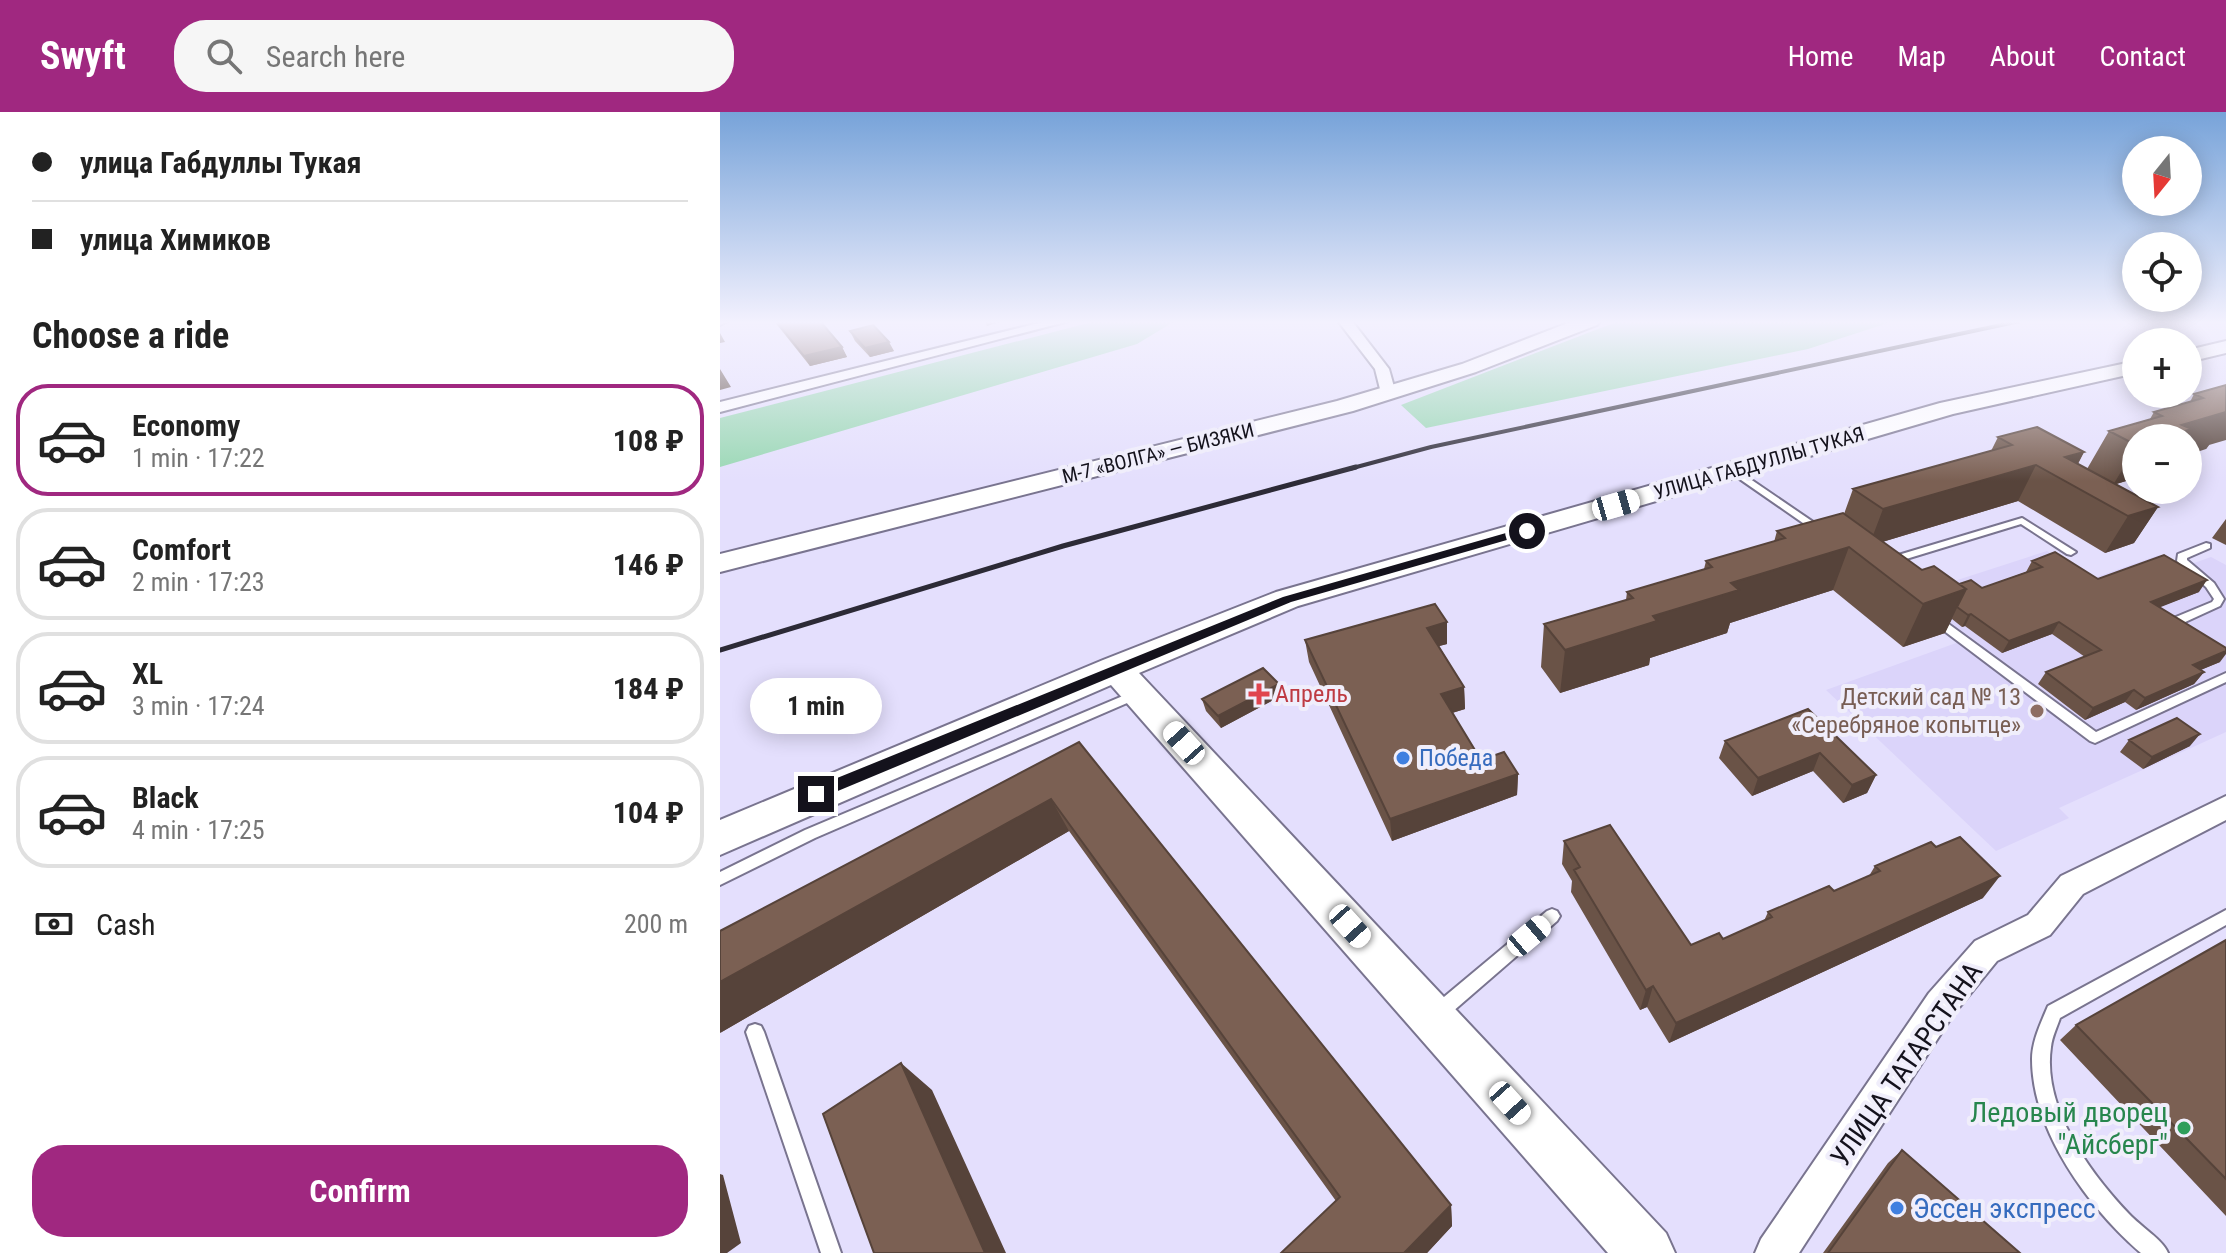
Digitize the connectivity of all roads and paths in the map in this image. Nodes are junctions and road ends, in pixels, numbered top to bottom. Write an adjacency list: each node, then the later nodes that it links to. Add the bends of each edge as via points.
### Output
1 (850, 374): 6 (street)
2 (1383, 374): 5 (street)
3 (1450, 374): 5 (street, М-7 «ВОЛГА» — БИЗЯКИ)
4 (2103, 374): 7 (street, УЛИЦА ГАБДУЛЛЫ ТУКАЯ, via 1948,408)
5 (1388, 394): 11 (street, М-7 «ВОЛГА» — БИЗЯКИ)
6 (720, 407)
7 (1734, 471): 8 (lane); 16 (street, УЛИЦА ГАБДУЛЛЫ ТУКАЯ, via 1287,599)
8 (1833, 541)
9 (2206, 546): 14 (lane, via 2182,556 2182,561 2219,599 2175,622)
10 (2071, 552): 12 (lane, via 2022,521)
11 (720, 563)
12 (1870, 566)
13 (1929, 613): 15 (lane, via 2095,738)
14 (2187, 630)
15 (2226, 677)
16 (1127, 680): 18 (street, УЛИЦА ГАБДУЛЛЫ ТУКАЯ, via 816,794); 19 (lane); 22 (street)
17 (2226, 807): 27 (street, УЛИЦА ТАТАРСТАНА, via 2072,885 2039,925 1986,951 1941,1004)
18 (720, 838)
19 (720, 879)
20 (1552, 916): 22 (lane)
21 (2226, 917): 24 (lane, via 2054,1012 2041,1048 2048,1097 2074,1162)
22 (1433, 1018): 26 (street)
23 (755, 1032): 25 (lane)
24 (2145, 1249)
25 (831, 1253)
26 (1646, 1253)
27 (1775, 1253)

